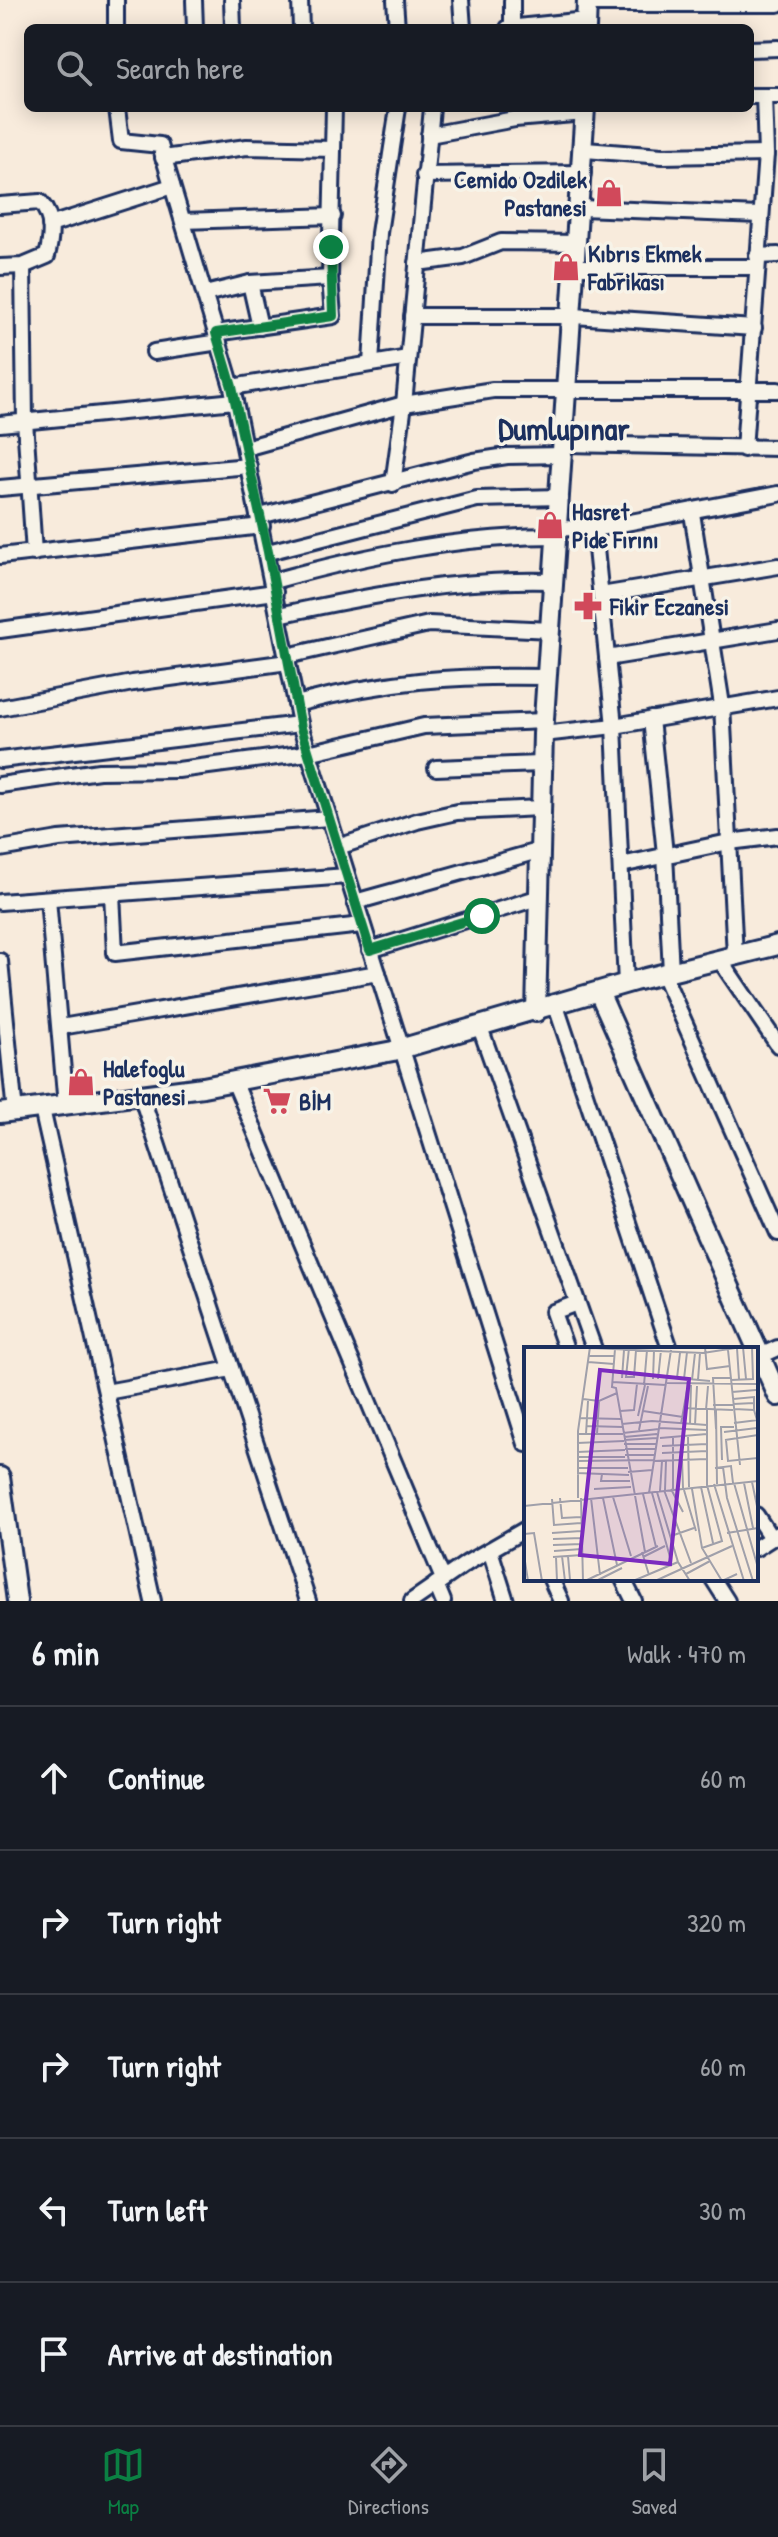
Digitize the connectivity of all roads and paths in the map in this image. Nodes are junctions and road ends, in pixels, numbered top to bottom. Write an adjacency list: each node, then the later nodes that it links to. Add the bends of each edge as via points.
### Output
1 (116, 0): 12 (street)
2 (194, 0): 13 (street)
3 (232, 0): 14 (street)
4 (300, 0): 15 (street)
5 (395, 0): 16 (street)
6 (461, 0): 17 (street)
7 (512, 0): 18 (street)
8 (672, 2): 9 (street); 11 (street)
9 (732, 2): 10 (street)
10 (778, 4)
11 (586, 13): 19 (street)
12 (116, 24)
13 (195, 24)
14 (233, 24)
15 (301, 24)
16 (397, 24)
17 (463, 24)
18 (510, 24)
19 (530, 24)
20 (778, 48): 21 (street)
21 (754, 49)
22 (764, 96): 32 (street)
23 (117, 112): 33 (street, via 121,141 160,145)
24 (334, 112): 30 (street)
25 (397, 112): 60 (street, via 379,233)
26 (432, 112): 29 (street)
27 (576, 112): 29 (street)
28 (585, 112): 31 (main road)
29 (429, 135): 35 (street)
30 (333, 149): 33 (street, via 247,147); 40 (street)
31 (585, 150): 32 (street, via 662,156); 34 (main road)
32 (766, 154): 39 (street)
33 (163, 158): 36 (street)
34 (583, 173): 35 (street); 38 (main road)
35 (424, 175): 46 (street)
36 (172, 186): 41 (street); 42 (street)
37 (0, 205): 42 (street, via 40,202)
38 (581, 208): 39 (street); 43 (main road)
39 (760, 215): 45 (street)
40 (333, 216): 41 (street); 50 (street)
41 (183, 221): 52 (street)
42 (50, 225): 47 (street, via 47,256)
43 (578, 243): 46 (street, via 501,242 463,257); 49 (main road)
44 (778, 255): 45 (street)
45 (757, 262): 49 (street); 56 (street)
46 (417, 263): 53 (street)
47 (23, 266): 48 (street); 66 (street)
48 (0, 267)
49 (577, 267): 54 (main road)
50 (330, 278): 51 (street); 55 (street, via 333,316)
51 (250, 283): 52 (street); 55 (street)
52 (205, 294): 57 (street)
53 (412, 316): 54 (street); 59 (street)
54 (574, 316): 56 (street); 61 (main road)
55 (260, 327): 57 (street)
56 (754, 328): 63 (street)
57 (218, 338): 58 (street); 64 (street)
58 (154, 352)
59 (408, 358): 60 (street); 65 (street)
60 (371, 364): 64 (street)
61 (568, 388): 63 (street); 65 (street, via 493,390); 70 (main road)
62 (778, 390): 63 (street)
63 (746, 391): 71 (street)
64 (233, 394): 66 (street); 68 (street)
65 (404, 404): 68 (street); 73 (street)
66 (25, 421): 67 (street); 74 (street)
67 (0, 424)
68 (245, 448): 72 (street)
69 (778, 448): 71 (street)
70 (564, 449): 71 (street); 73 (street, via 474,461); 77 (main road)
71 (744, 449)
72 (249, 466): 74 (street); 79 (street)
73 (393, 484): 79 (street)
74 (28, 486): 75 (street); 83 (street)
75 (0, 488)
76 (778, 494): 78 (street)
77 (560, 497): 81 (main road); 82 (street, via 477,499)
78 (692, 513): 80 (street); 86 (street)
79 (261, 521): 82 (street); 83 (street)
80 (594, 529): 81 (street); 89 (street)
81 (558, 532): 87 (main road); 88 (street, via 352,559)
82 (268, 552): 88 (street)
83 (34, 553): 84 (street)
84 (0, 556)
85 (778, 566): 86 (street)
86 (702, 577): 89 (street); 94 (street)
87 (554, 581): 90 (street, via 507,579 381,593); 92 (main road)
88 (274, 587): 90 (street); 91 (street)
89 (601, 595): 95 (street)
90 (279, 615): 96 (street)
91 (0, 630)
92 (551, 630): 96 (street, via 429,624); 97 (main road)
93 (778, 630): 94 (street)
94 (712, 641): 95 (street); 100 (street)
95 (607, 658): 104 (street)
96 (288, 659): 99 (street); 101 (street)
97 (548, 677): 99 (street, via 403,680); 105 (main road)
98 (778, 698): 100 (street)
99 (296, 704): 103 (street)
100 (722, 705): 102 (street); 114 (street)
101 (0, 708)
102 (651, 719): 104 (street); 118 (street)
103 (300, 724): 106 (street); 107 (street)
104 (614, 726): 105 (street); 119 (street)
105 (544, 727): 106 (street, via 424,726); 108 (main road)
106 (308, 753): 110 (street); 112 (street)
107 (0, 760)
108 (541, 764): 109 (street); 111 (main road)
109 (436, 768)
110 (0, 785)
111 (540, 808): 115 (street, via 457,812); 117 (main road)
112 (329, 818): 115 (street); 116 (street, via 59,839)
113 (778, 836): 114 (street)
114 (729, 842): 118 (street); 129 (street)
115 (338, 847): 120 (street)
116 (0, 849)
117 (538, 851): 122 (main road); 125 (street)
118 (665, 854): 119 (street); 132 (street)
119 (621, 865): 133 (street)
120 (347, 876): 121 (street); 125 (street)
121 (112, 894): 123 (street); 126 (street, via 115,953)
122 (537, 898): 128 (street); 136 (main road)
123 (48, 899): 124 (street); 137 (street)
124 (0, 902)
125 (355, 902): 126 (street)
126 (362, 925): 128 (street)
127 (778, 945): 129 (main road)
128 (370, 950): 131 (street)
129 (728, 958): 132 (main road); 139 (street)
130 (0, 961): 145 (street)
131 (378, 973): 137 (street); 140 (street)
132 (667, 973): 133 (main road); 146 (street)
133 (626, 984): 134 (main road)
134 (599, 992): 135 (main road); 152 (main road)
135 (556, 1006): 136 (main road); 151 (street)
136 (536, 1012): 138 (main road)
137 (61, 1027): 143 (street)
138 (480, 1027): 140 (main road); 148 (street)
139 (778, 1045)
140 (401, 1048): 141 (main road); 159 (street)
141 (234, 1081): 142 (main road); 170 (street)
142 (141, 1095): 143 (main road); 156 (street)
143 (66, 1106): 144 (main road)
144 (42, 1109): 145 (main road); 157 (street)
145 (7, 1113)
146 (772, 1206): 147 (street)
147 (778, 1233)
148 (577, 1303): 149 (street, via 553,1312); 150 (street)
149 (565, 1347)
150 (593, 1347)
151 (669, 1347)
152 (756, 1347)
153 (778, 1348): 155 (street)
154 (758, 1351): 155 (main road)
155 (760, 1356): 158 (main road)
156 (231, 1369): 157 (street); 173 (street)
157 (106, 1392): 172 (street)
158 (778, 1396)
159 (524, 1438)
160 (0, 1477): 161 (main road)
161 (2, 1505): 166 (main road)
162 (758, 1517): 164 (street)
163 (524, 1530): 165 (street)
164 (774, 1536)
165 (490, 1550): 170 (street); 176 (street)
166 (5, 1554): 171 (main road)
167 (552, 1581): 177 (street)
168 (624, 1581): 178 (street)
169 (714, 1581): 179 (street)
170 (440, 1582): 174 (street); 175 (street)
171 (17, 1601)
172 (153, 1601)
173 (308, 1601)
174 (412, 1601)
175 (443, 1601)
176 (506, 1601)
177 (561, 1601)
178 (634, 1601)
179 (727, 1601)

